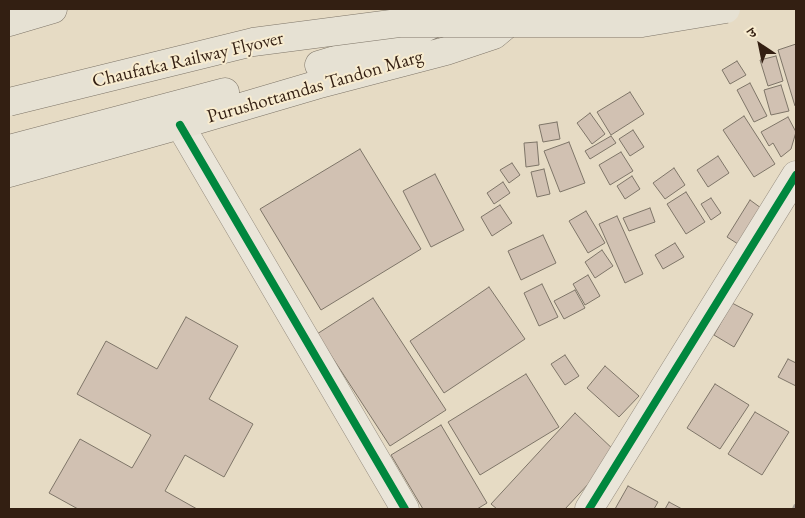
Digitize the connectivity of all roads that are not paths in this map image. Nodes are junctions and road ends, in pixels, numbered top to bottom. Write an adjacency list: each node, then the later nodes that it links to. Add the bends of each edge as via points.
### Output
1 (53, 9): 5 (main road)
2 (465, 9): 8 (main road, via 392,43 191,102)
3 (525, 9): 7 (main road, Purushottamdas Tandon Marg, via 494,35)
4 (726, 9): 6 (main road, Chaufatka Railway Flyover, bridge, via 642,23 399,23 253,42)
5 (9, 22)
6 (9, 102)
7 (180, 125): 9 (main road, Purushottamdas Tandon Marg); 11 (street)
8 (9, 149)
9 (9, 173)
10 (796, 175): 12 (street)
11 (404, 509)
12 (589, 509)

